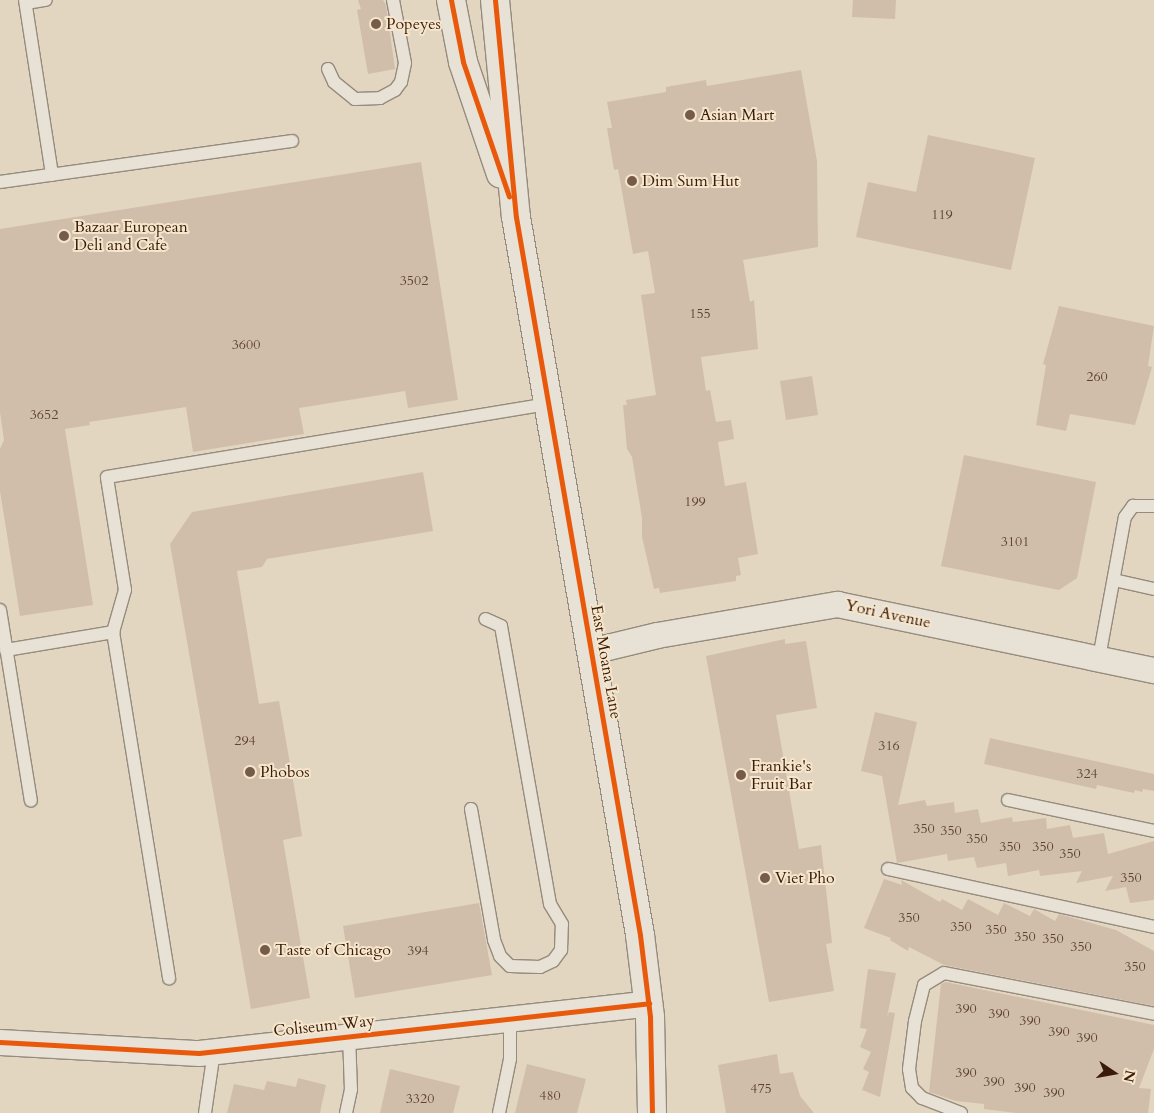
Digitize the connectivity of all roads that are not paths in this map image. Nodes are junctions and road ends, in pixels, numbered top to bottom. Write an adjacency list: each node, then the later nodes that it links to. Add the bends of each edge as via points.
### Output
1 (46, 0): 5 (lane)
2 (393, 0): 6 (lane, via 405,63 401,82 395,90 380,98 355,99 334,82)
3 (451, 0): 10 (main road, East Moana Lane, via 463,62)
4 (495, 0): 10 (main road, East Moana Lane)
5 (26, 2): 8 (lane)
6 (328, 69)
7 (292, 141): 8 (lane)
8 (52, 175): 9 (lane)
9 (0, 182)
10 (516, 217): 11 (main road, East Moana Lane)
11 (550, 404): 17 (lane, via 107,477 126,590); 19 (main road, East Moana Lane)
12 (1154, 506): 13 (lane, via 1133,506 1125,517)
13 (1114, 580): 14 (lane); 20 (lane)
14 (1154, 589)
15 (0, 610): 18 (lane)
16 (485, 619): 24 (lane, via 501,626 550,904 562,924 560,950 553,961 540,967 510,966 500,956 494,940)
17 (113, 632): 18 (lane); 28 (lane)
18 (6, 650): 23 (lane)
19 (592, 651): 20 (street, Yori Avenue, via 657,634 837,604); 29 (main road, East Moana Lane)
20 (1100, 658): 21 (street, Yori Avenue)
21 (1154, 670)
22 (1008, 800): 25 (lane)
23 (31, 801)
24 (471, 809)
25 (1154, 831)
26 (888, 869): 27 (lane)
27 (1154, 927)
28 (169, 979)
29 (649, 1003): 31 (street, Coliseum Way); 38 (main road, East Moana Lane)
30 (1154, 1014): 39 (lane, via 944,973 924,985 908,1069 912,1088 922,1098)
31 (510, 1018): 32 (street, Coliseum Way); 37 (lane, via 510,1059)
32 (349, 1036): 34 (street, Coliseum Way); 36 (lane, via 351,1090)
33 (0, 1042): 34 (street, Coliseum Way, via 167,1053)
34 (214, 1051): 35 (lane)
35 (205, 1113)
36 (346, 1113)
37 (498, 1113)
38 (652, 1113)
39 (961, 1113)

